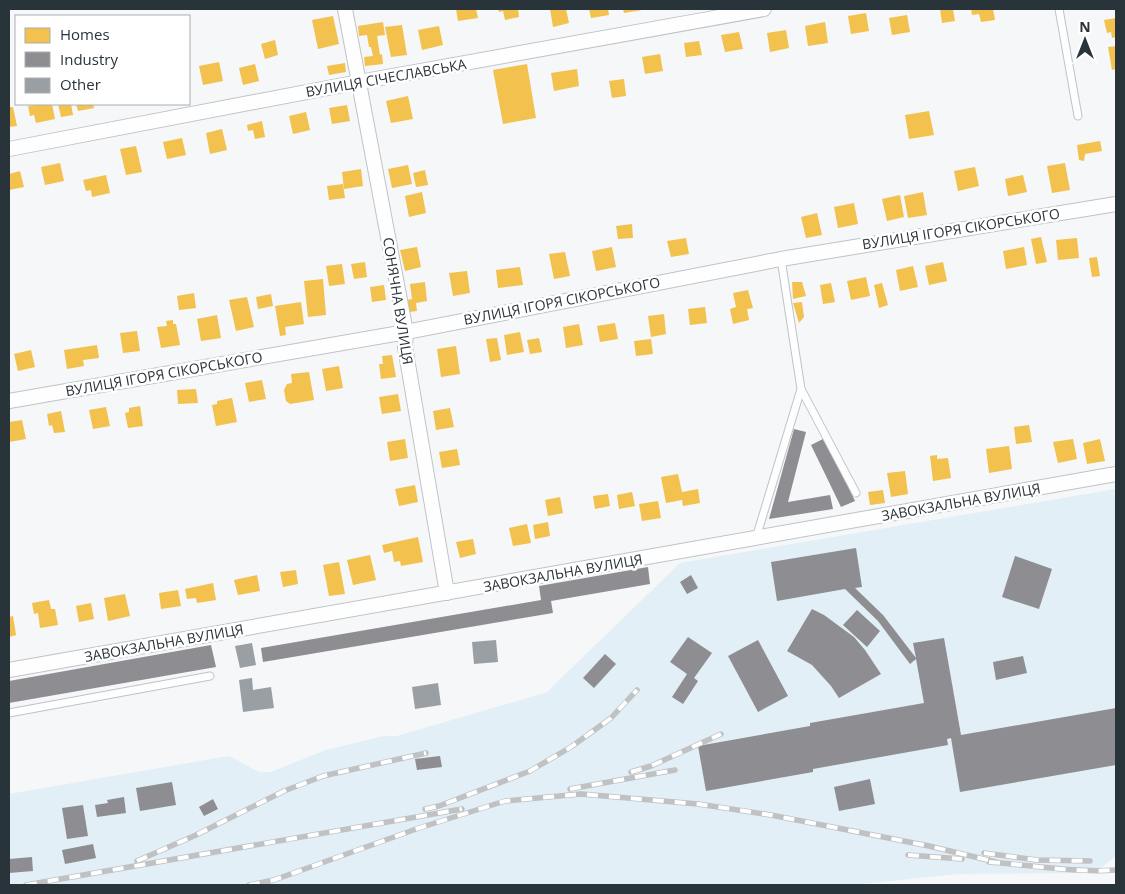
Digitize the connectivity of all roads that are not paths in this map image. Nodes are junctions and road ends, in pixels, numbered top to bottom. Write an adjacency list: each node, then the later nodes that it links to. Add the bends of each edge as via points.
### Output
1 (345, 9): 4 (street, СОНЯЧНА ВУЛИЦЯ)
2 (764, 9): 4 (street, ВУЛИЦЯ СІЧЕСЛАВСЬКА)
3 (1059, 9): 5 (lane)
4 (359, 82): 6 (street, ВУЛИЦЯ СІЧЕСЛАВСЬКА); 9 (street, СОНЯЧНА ВУЛИЦЯ)
5 (1078, 116)
6 (9, 149)
7 (1116, 204): 8 (street, ВУЛИЦЯ ІГОРЯ СІКОРСЬКОГО)
8 (781, 260): 9 (street, ВУЛИЦЯ ІГОРЯ СІКОРСЬКОГО); 10 (lane)
9 (406, 332): 11 (street, ВУЛИЦЯ ІГОРЯ СІКОРСЬКОГО); 15 (street, СОНЯЧНА ВУЛИЦЯ, via 405,347)
10 (800, 389): 13 (lane); 14 (lane)
11 (9, 401)
12 (1116, 474): 14 (street, ЗАВОКЗАЛЬНА ВУЛИЦЯ)
13 (856, 493)
14 (756, 538): 15 (street, ЗАВОКЗАЛЬНА ВУЛИЦЯ)
15 (447, 593): 16 (street, ЗАВОКЗАЛЬНА ВУЛИЦЯ)
16 (9, 670)
17 (210, 676): 18 (lane)
18 (9, 713)

